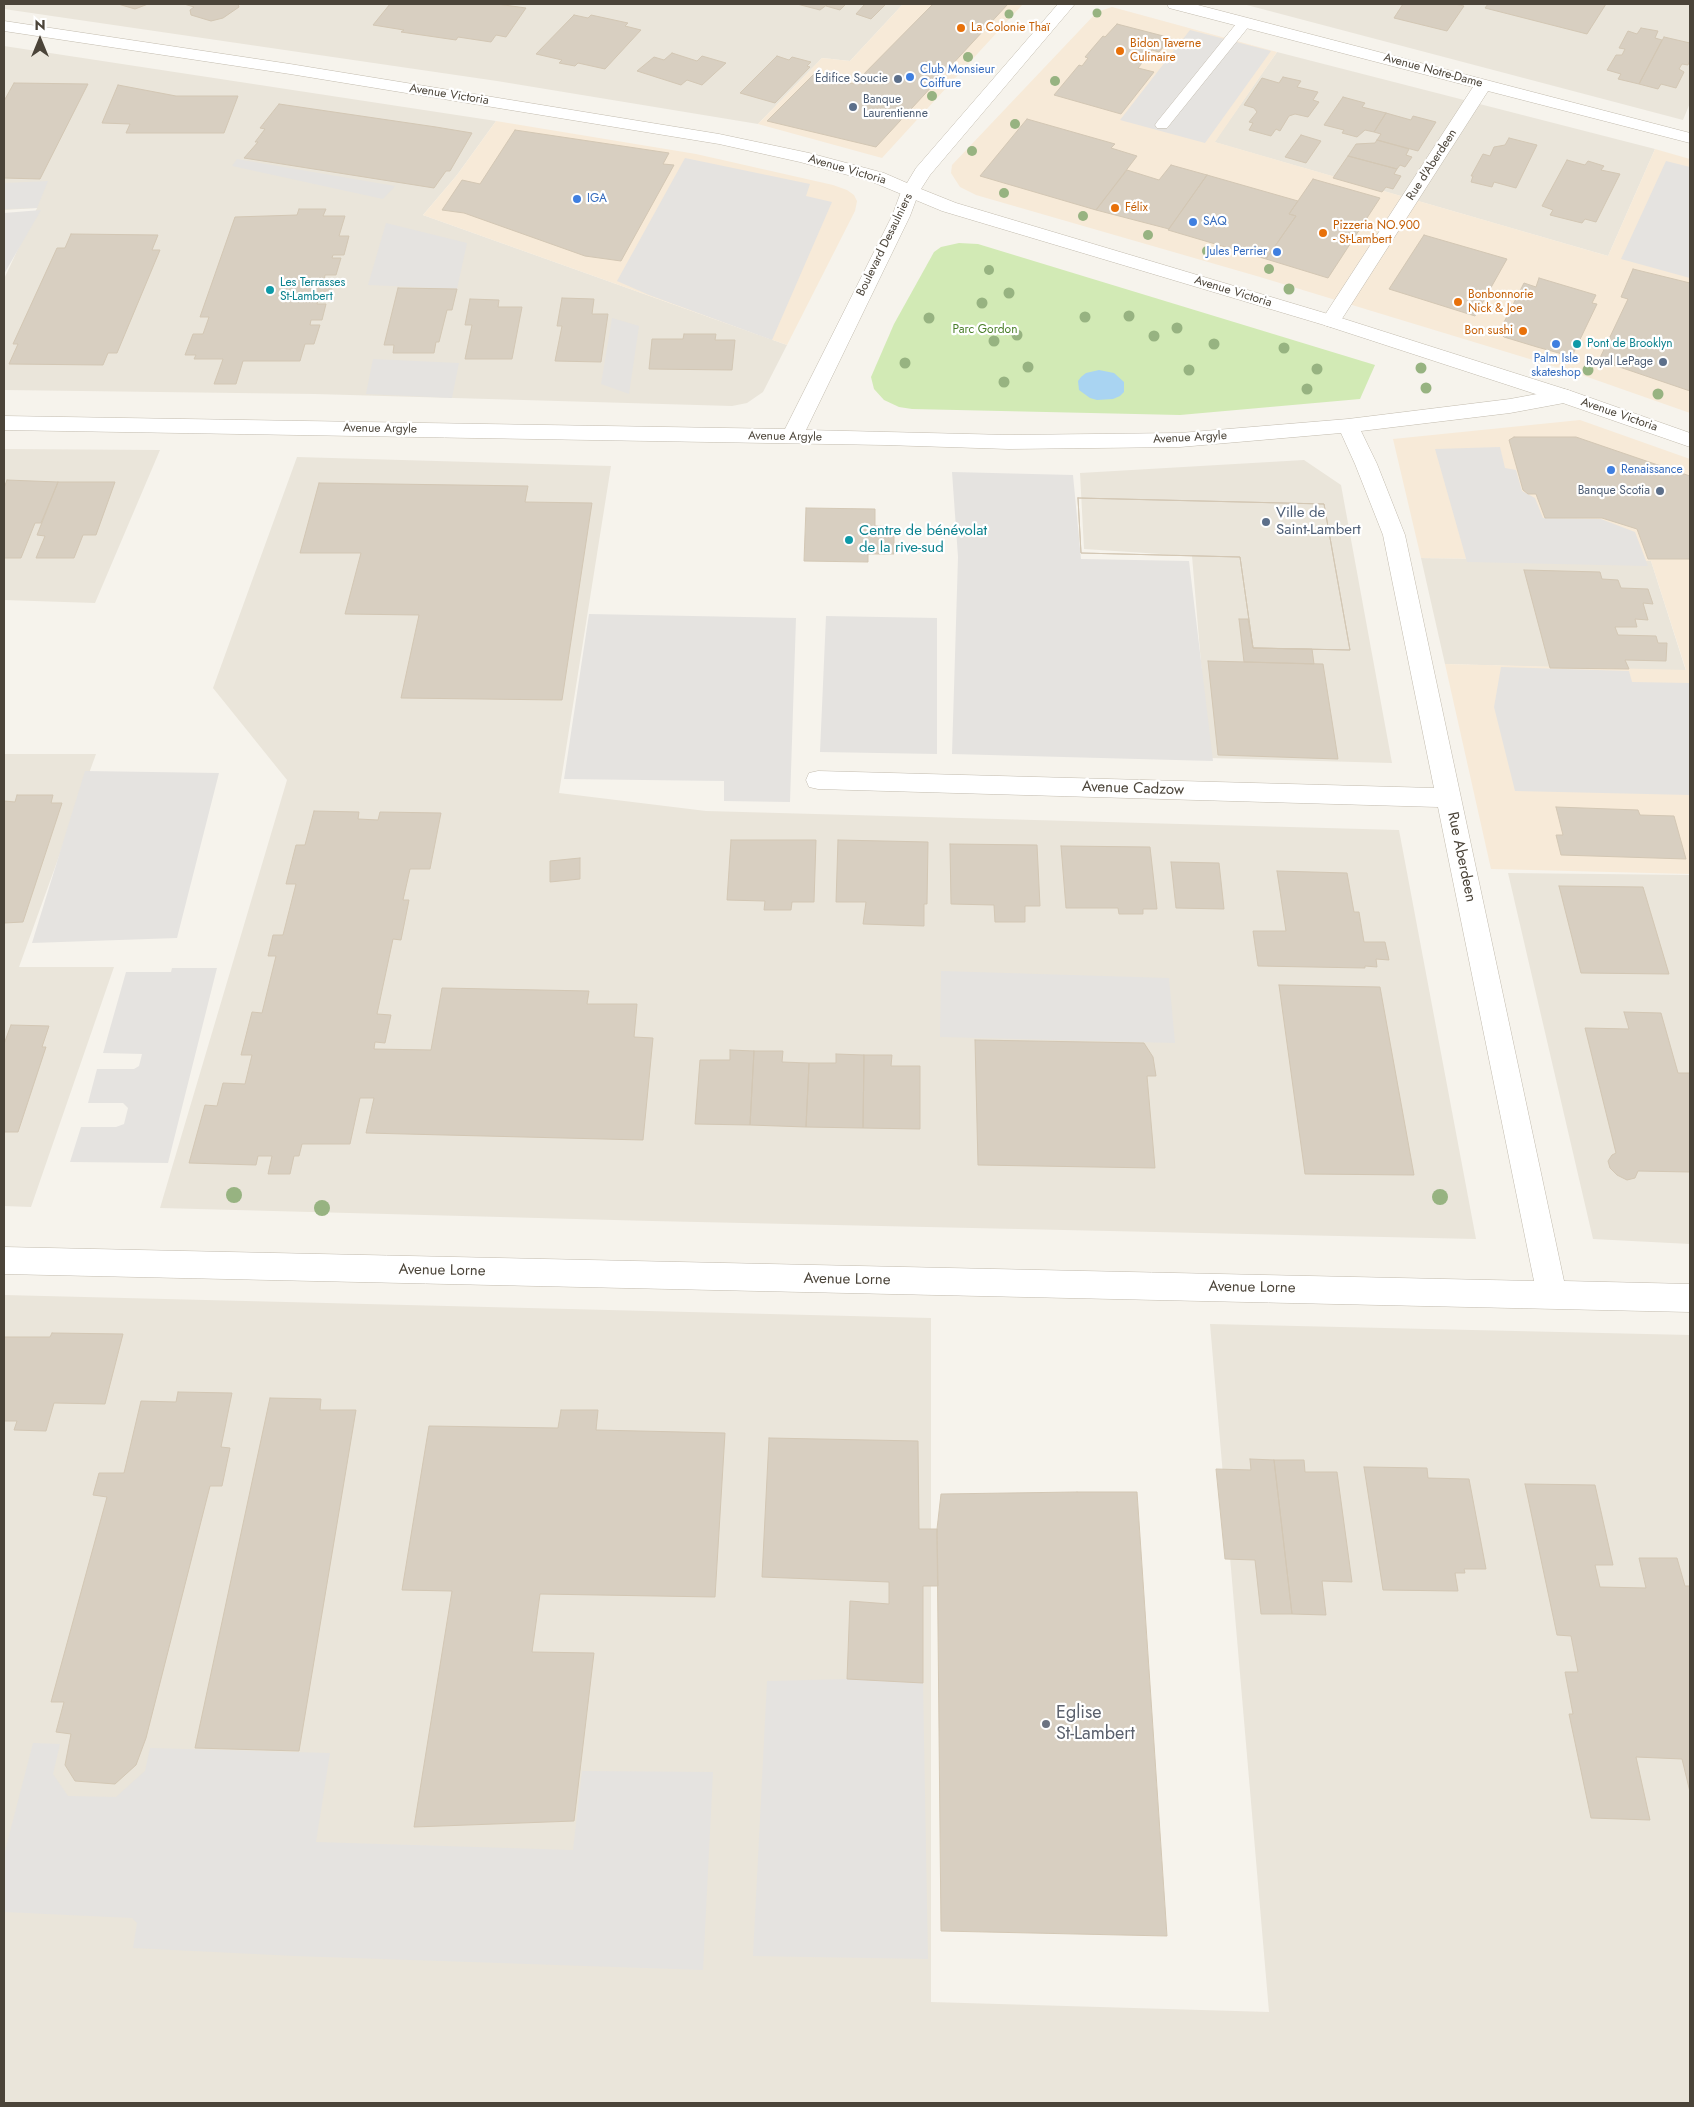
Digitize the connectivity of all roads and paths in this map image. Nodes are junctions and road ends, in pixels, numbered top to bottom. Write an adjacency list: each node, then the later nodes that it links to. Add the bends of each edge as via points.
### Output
1 (1067, 4): 8 (street, Boulevard Desaulniers, via 923,172)
2 (1175, 4): 3 (street, Avenue Notre-Dame)
3 (1245, 22): 5 (street, Avenue Notre-Dame); 6 (lane)
4 (4, 26): 8 (street, Avenue Victoria, via 719,139 877,177)
5 (1484, 84): 7 (street, Avenue Notre-Dame); 9 (street, Rue d'Aberdeen)
6 (1162, 125)
7 (1690, 138)
8 (910, 192): 9 (street, Avenue Victoria, via 949,207); 13 (street, Boulevard Desaulniers)
9 (1331, 321): 10 (street, Avenue Victoria)
10 (1564, 396): 12 (street, Avenue Argyle); 14 (street, Avenue Victoria)
11 (4, 422): 13 (street, Avenue Argyle)
12 (1348, 426): 13 (street, Avenue Argyle, via 1180,440 1009,442); 16 (street, Rue Aberdeen, via 1393,528)
13 (792, 437)
14 (1690, 440)
15 (818, 780): 16 (street, Avenue Cadzow)
16 (1449, 798): 18 (street, Rue Aberdeen)
17 (4, 1261): 18 (street, Avenue Lorne)
18 (1552, 1295): 19 (street, Avenue Lorne)
19 (1690, 1298)

